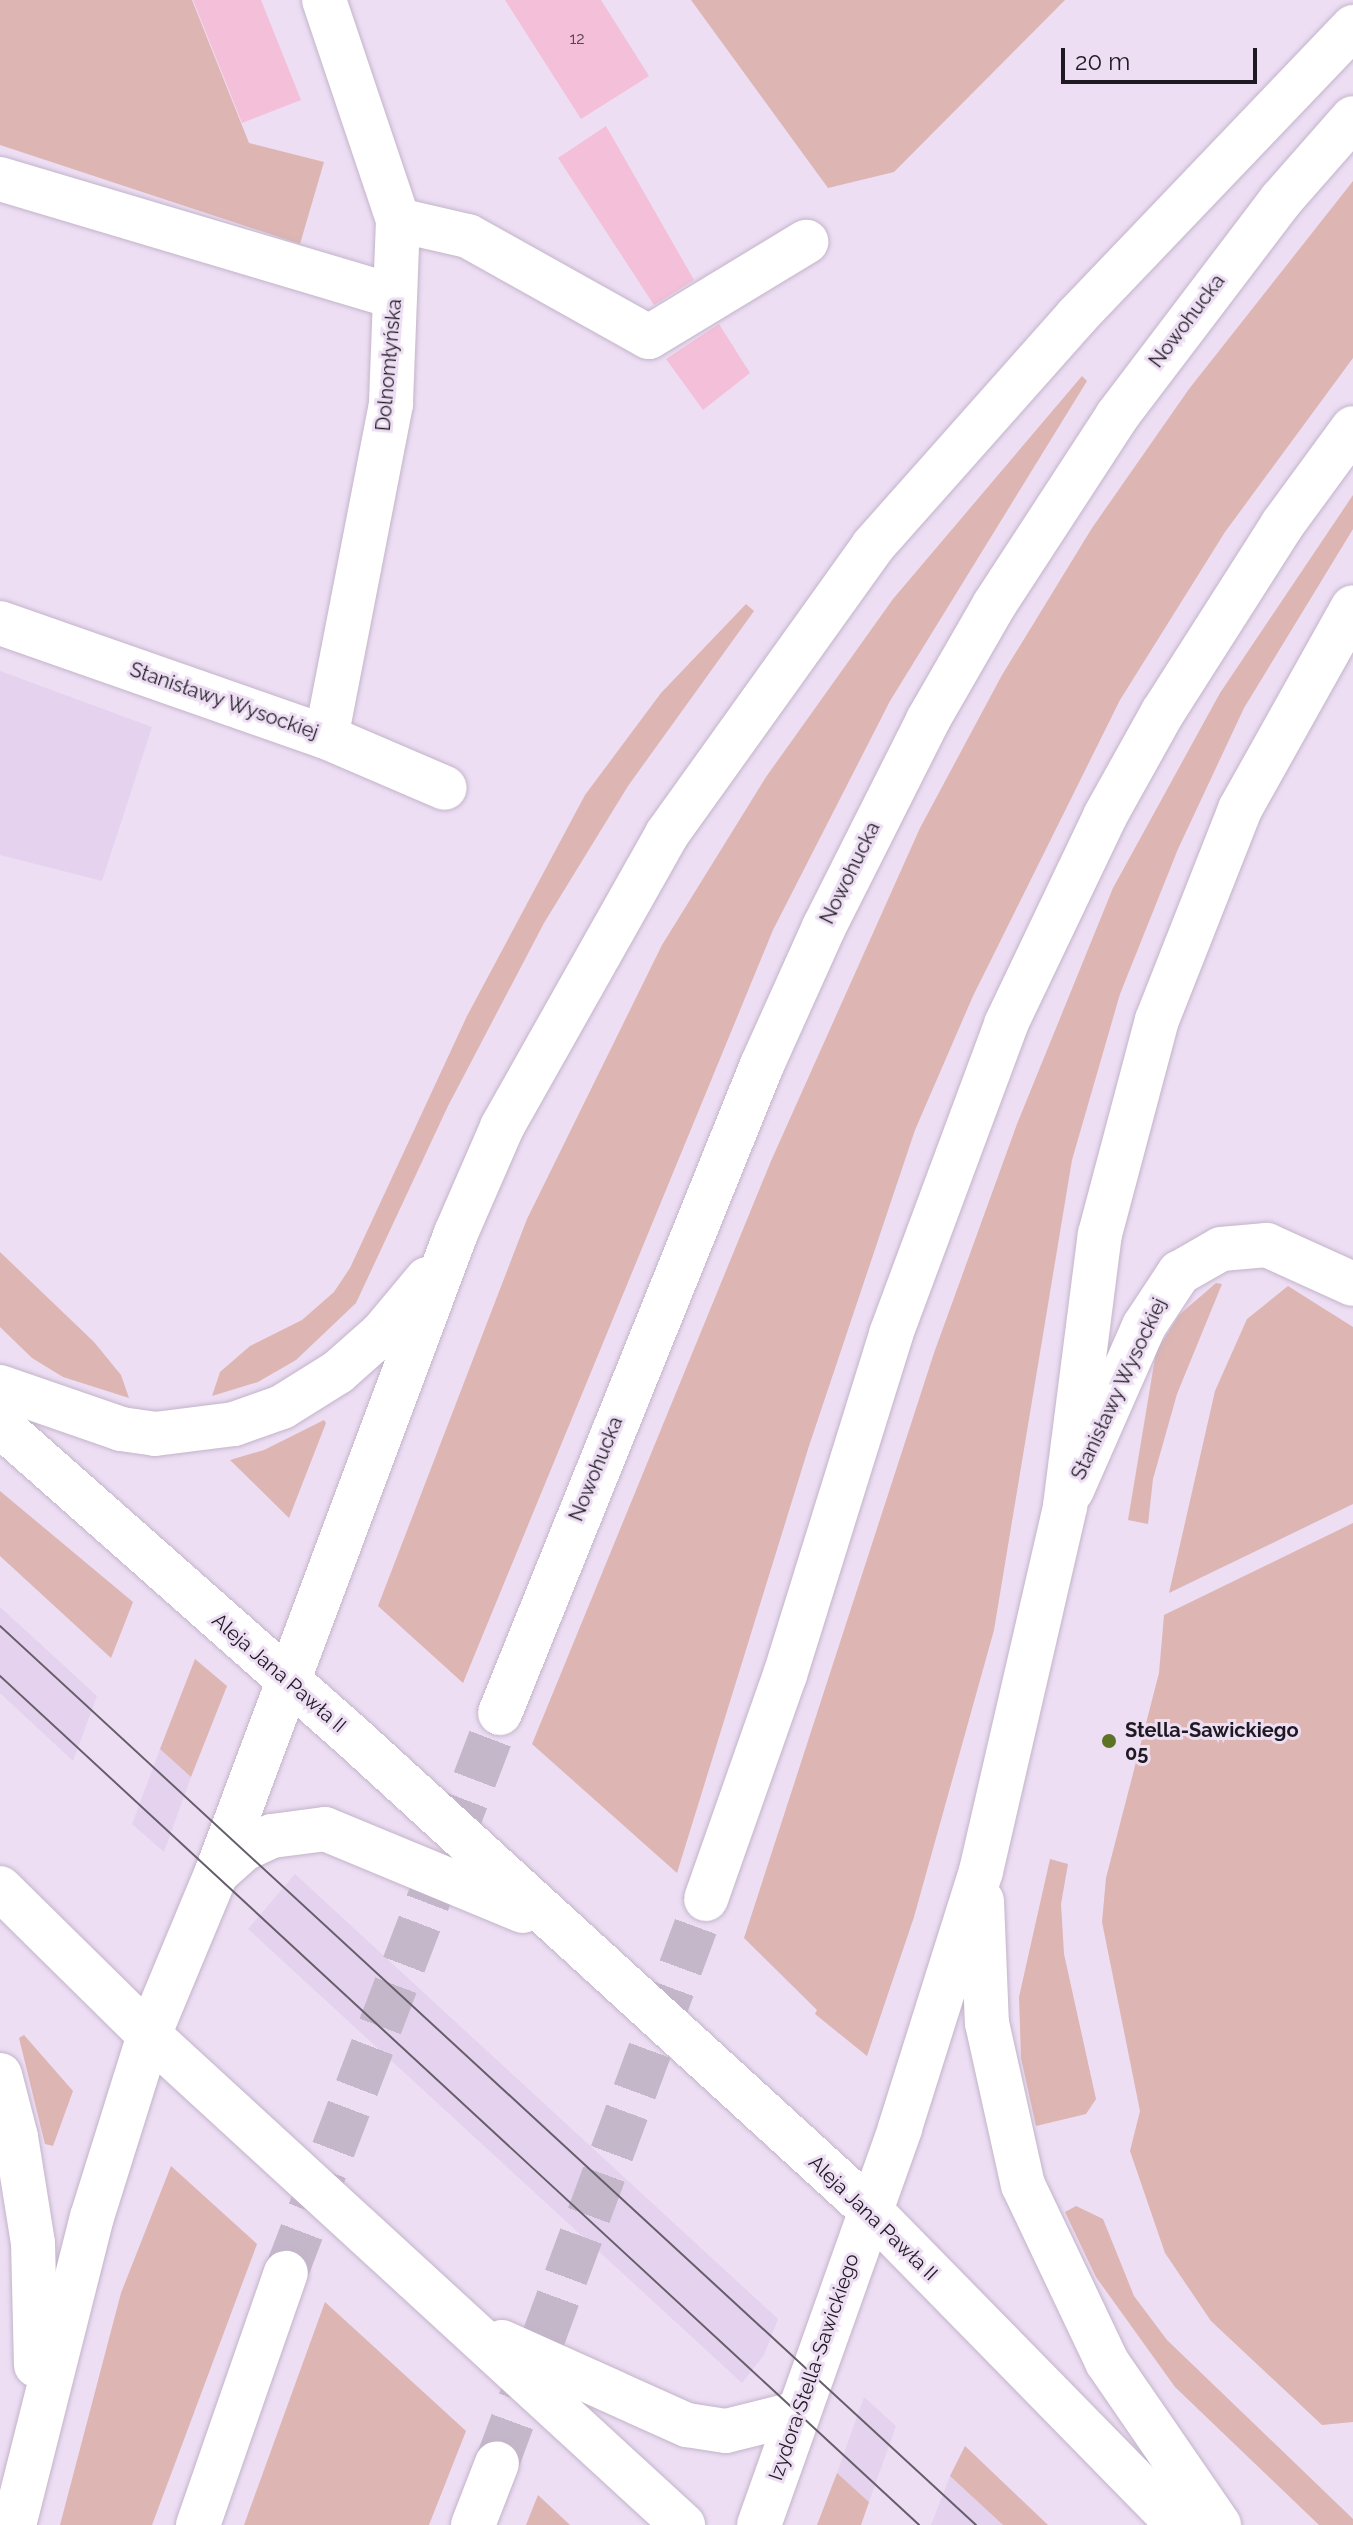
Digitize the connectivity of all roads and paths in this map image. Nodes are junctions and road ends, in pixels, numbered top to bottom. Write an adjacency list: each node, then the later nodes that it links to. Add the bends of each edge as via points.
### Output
1 (324, 0): 5 (main road, Dolnomłyńska)
2 (1353, 27): 13 (main road, via 1077,316 864,557 667,834 502,1127)
3 (1353, 118): 19 (main road, Nowohucka, via 1271,212 1117,416 1002,593 928,720 824,927 756,1080)
4 (0, 179): 7 (main road)
5 (398, 220): 6 (main road, via 468,236 649,337); 7 (main road, Dolnomłyńska)
6 (806, 242)
7 (395, 297): 11 (main road, Dolnomłyńska, via 391,404)
8 (1353, 428): 23 (main road, via 1282,525 1163,712 1105,816 1006,1024 891,1334 785,1675)
9 (1353, 607): 17 (main road, via 1240,809 1157,1020 1100,1234)
10 (0, 623): 11 (main road, Stanisławy Wysockiej)
11 (326, 737): 12 (main road, Stanisławy Wysockiej)
12 (445, 788)
13 (456, 1233): 15 (main road, via 419,1290 360,1354 302,1396 258,1417 155,1434 55,1410); 18 (main road)
14 (1353, 1284): 17 (main road, Stanisławy Wysockiej, via 1305,1260 1255,1244 1221,1249 1179,1273 1144,1326)
15 (0, 1387)
16 (0, 1425): 18 (main road, Aleja Jana Pawła II)
17 (1065, 1506): 20 (main road)
18 (288, 1680): 21 (main road); 24 (main road, Aleja Jana Pawła II)
19 (500, 1713)
20 (981, 1871): 27 (main road, Izydora Stella-Sawickiego); 39 (main road, via 987,2023 1023,2185 1107,2362)
21 (216, 1874): 24 (main road, Aleja Jana Pawła II, via 244,1849 272,1836 325,1829); 25 (main road)
22 (0, 1888): 25 (main road)
23 (706, 1899)
24 (555, 1925): 27 (main road, Aleja Jana Pawła II)
25 (149, 2035): 29 (main road); 32 (main road, via 92,2217)
26 (0, 2075): 32 (main road, via 33,2243 36,2363)
27 (869, 2209): 30 (main road, Izydora Stella-Sawickiego); 38 (main road, Aleja Jana Pawła II)
28 (286, 2273): 34 (main road)
29 (464, 2324): 30 (main road, via 687,2425 726,2431); 36 (main road)
30 (798, 2413): 37 (main road, Izydora Stella-Sawickiego)
31 (497, 2463): 35 (main road)
32 (28, 2472): 33 (main road)
33 (14, 2525)
34 (198, 2525)
35 (473, 2525)
36 (683, 2525)
37 (759, 2525)
38 (1178, 2525)
39 (1219, 2525)

